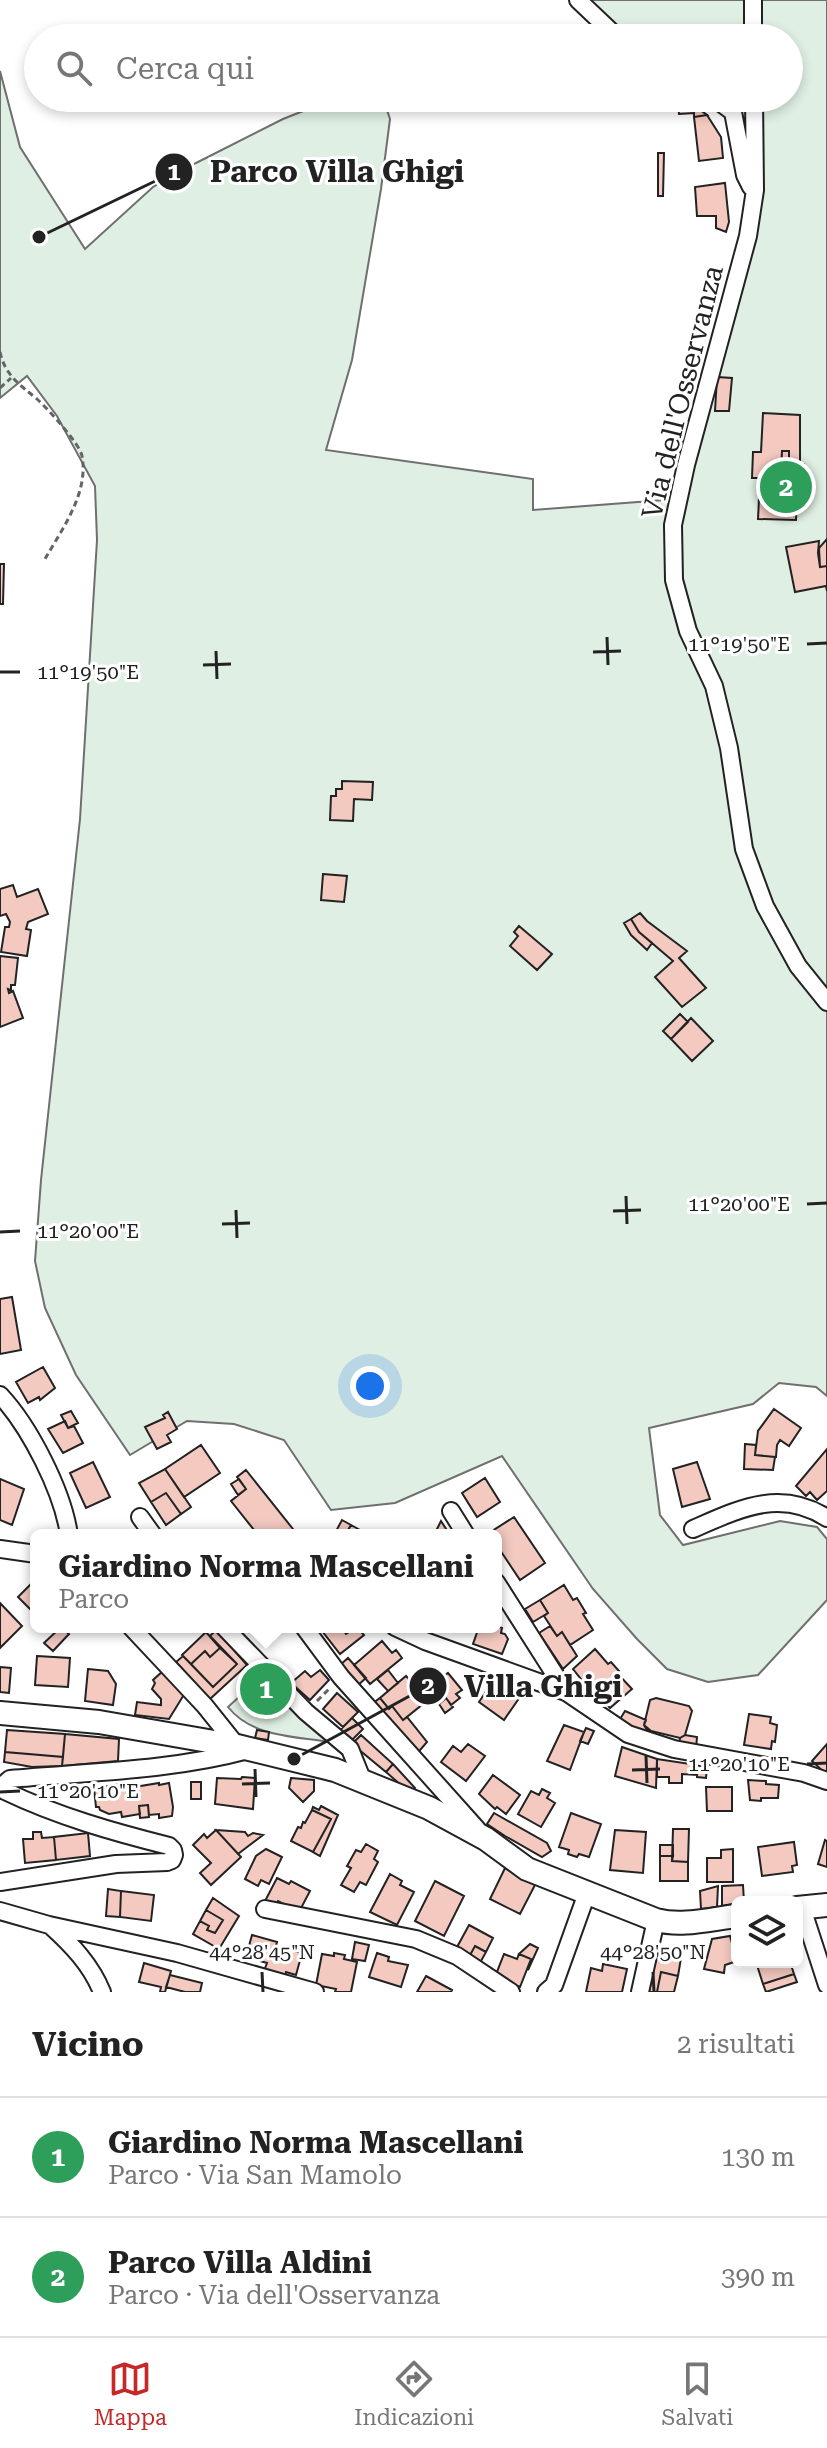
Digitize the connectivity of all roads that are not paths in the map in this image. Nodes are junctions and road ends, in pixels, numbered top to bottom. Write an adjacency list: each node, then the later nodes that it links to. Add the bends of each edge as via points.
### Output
1 (578, 0): 3 (street)
2 (753, 0): 4 (street)
3 (603, 24)
4 (753, 24)
5 (733, 112): 7 (street, via 745,175)
6 (754, 112): 7 (street, Via dell'Osservanza)
7 (755, 190): 8 (street, Via dell'Osservanza, via 673,525 674,580 688,631 714,686 744,849 765,906 798,966)
8 (827, 1002)
9 (0, 1395): 13 (street, via 15,1411 53,1480)
10 (451, 1511): 15 (street)
11 (140, 1517): 14 (street)
12 (827, 1518): 16 (street, via 784,1502 744,1506)
13 (68, 1529)
14 (149, 1529)
15 (462, 1529)
16 (693, 1529)
17 (0, 1549): 18 (street)
18 (30, 1553)
19 (502, 1591): 24 (street)
20 (137, 1633): 26 (street)
21 (230, 1633): 27 (street, via 350,1749)
22 (308, 1633): 29 (street, via 341,1677)
23 (408, 1633): 24 (street)
24 (566, 1692): 28 (street, via 628,1734 674,1749)
25 (0, 1713): 26 (main road, via 99,1722)
26 (244, 1747): 27 (main road); 30 (street, via 212,1760 10,1779 5,1791 33,1804 169,1846 174,1855 169,1862 116,1864)
27 (362, 1779): 29 (main road)
28 (827, 1781)
29 (486, 1839): 31 (main road, via 527,1869)
30 (0, 1882)
31 (587, 1893): 38 (main road); 44 (street, via 554,1985)
32 (827, 1905): 33 (main road)
33 (803, 1908)
34 (265, 1909): 43 (street, via 416,1939 457,1956)
35 (0, 1911): 39 (street)
36 (731, 1917): 38 (main road, via 683,1923)
37 (803, 1917): 40 (street)
38 (656, 1920): 45 (street)
39 (49, 1925): 41 (street, via 72,1944); 42 (street, via 177,1953)
40 (827, 1985)
41 (102, 1992)
42 (315, 1992)
43 (511, 1992)
44 (546, 1992)
45 (640, 1992)

